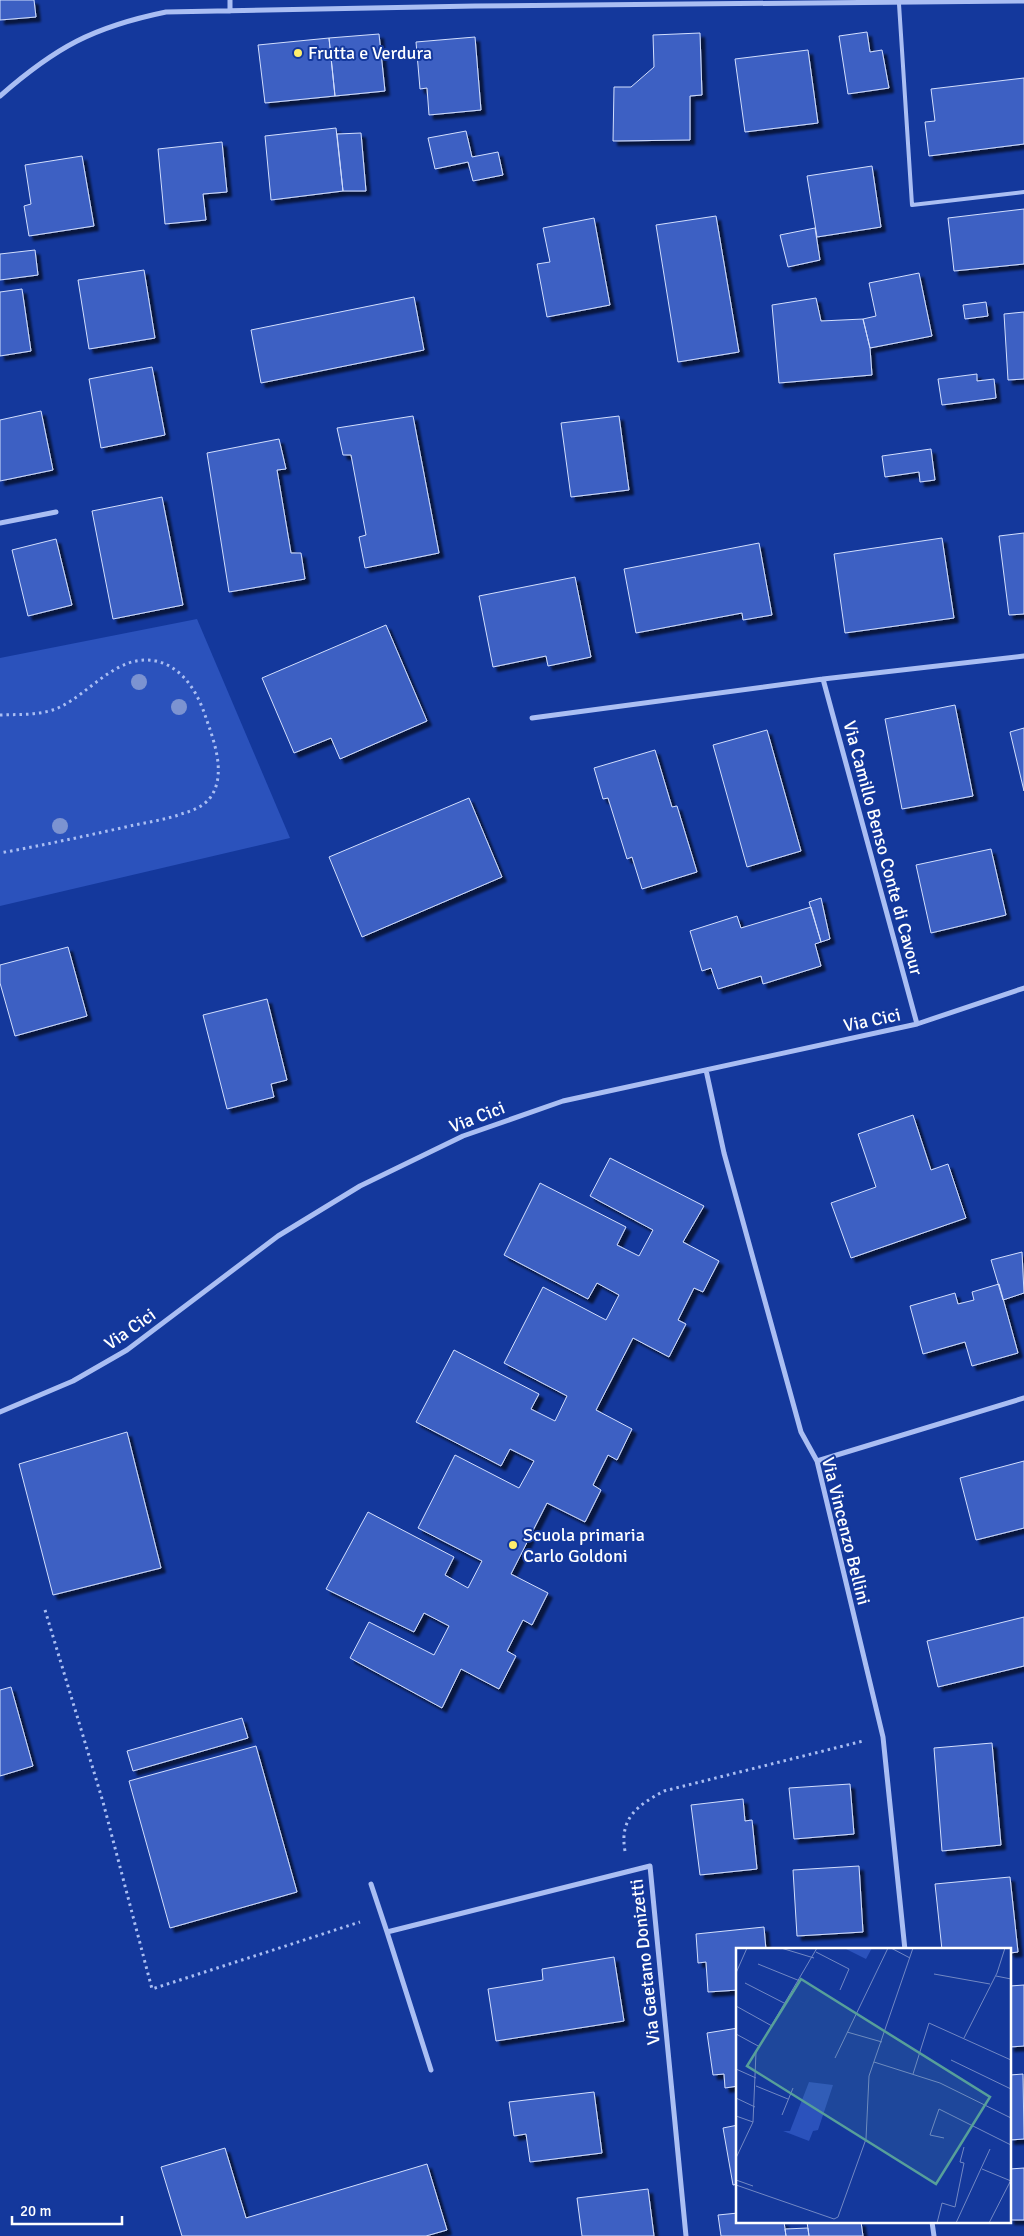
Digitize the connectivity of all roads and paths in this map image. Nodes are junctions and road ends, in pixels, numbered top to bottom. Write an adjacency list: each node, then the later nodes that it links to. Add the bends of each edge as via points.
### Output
1 (230, 0): 7 (street)
2 (1006, 1): 3 (street); 6 (street)
3 (1024, 1)
4 (475, 3): 5 (street); 7 (street)
5 (732, 3): 6 (street)
6 (899, 4): 9 (lane, via 912,205)
7 (230, 11): 8 (street, via 166,12 94,32 56,52)
8 (0, 96)
9 (1024, 192)
10 (56, 512): 11 (street)
11 (0, 523)
12 (1024, 656): 13 (street)
13 (823, 679): 15 (street); 18 (street, Via Camillo Benso Conte di Cavour)
14 (0, 716): 16 (path, via 59,708 122,665 155,661 171,666 190,685 202,706 218,764 211,796 204,804 182,814)
15 (532, 718)
16 (0, 853)
17 (1024, 988): 18 (street, Via Cici)
18 (917, 1024): 19 (street, Via Cici)
19 (706, 1070): 21 (street, Via Cici, via 563,1101 463,1136 360,1186 278,1236 127,1350 73,1381); 22 (street, Via Vincenzo Bellini, via 724,1153 798,1422)
20 (1024, 1398): 22 (street)
21 (0, 1412)
22 (817, 1460): 24 (street, Via Vincenzo Bellini)
23 (45, 1610): 27 (path, via 103,1802 152,1989 361,1921)
24 (883, 1737): 25 (path, via 664,1791 641,1804 626,1823 624,1847); 28 (street, Via Vincenzo Bellini)
25 (629, 1871): 27 (street, Via Gaetano Donizetti); 30 (street, Via Gaetano Donizetti, via 650,1866)
26 (371, 1884): 27 (street)
27 (386, 1932): 29 (street)
28 (905, 1948)
29 (431, 2070)
30 (686, 2236)

